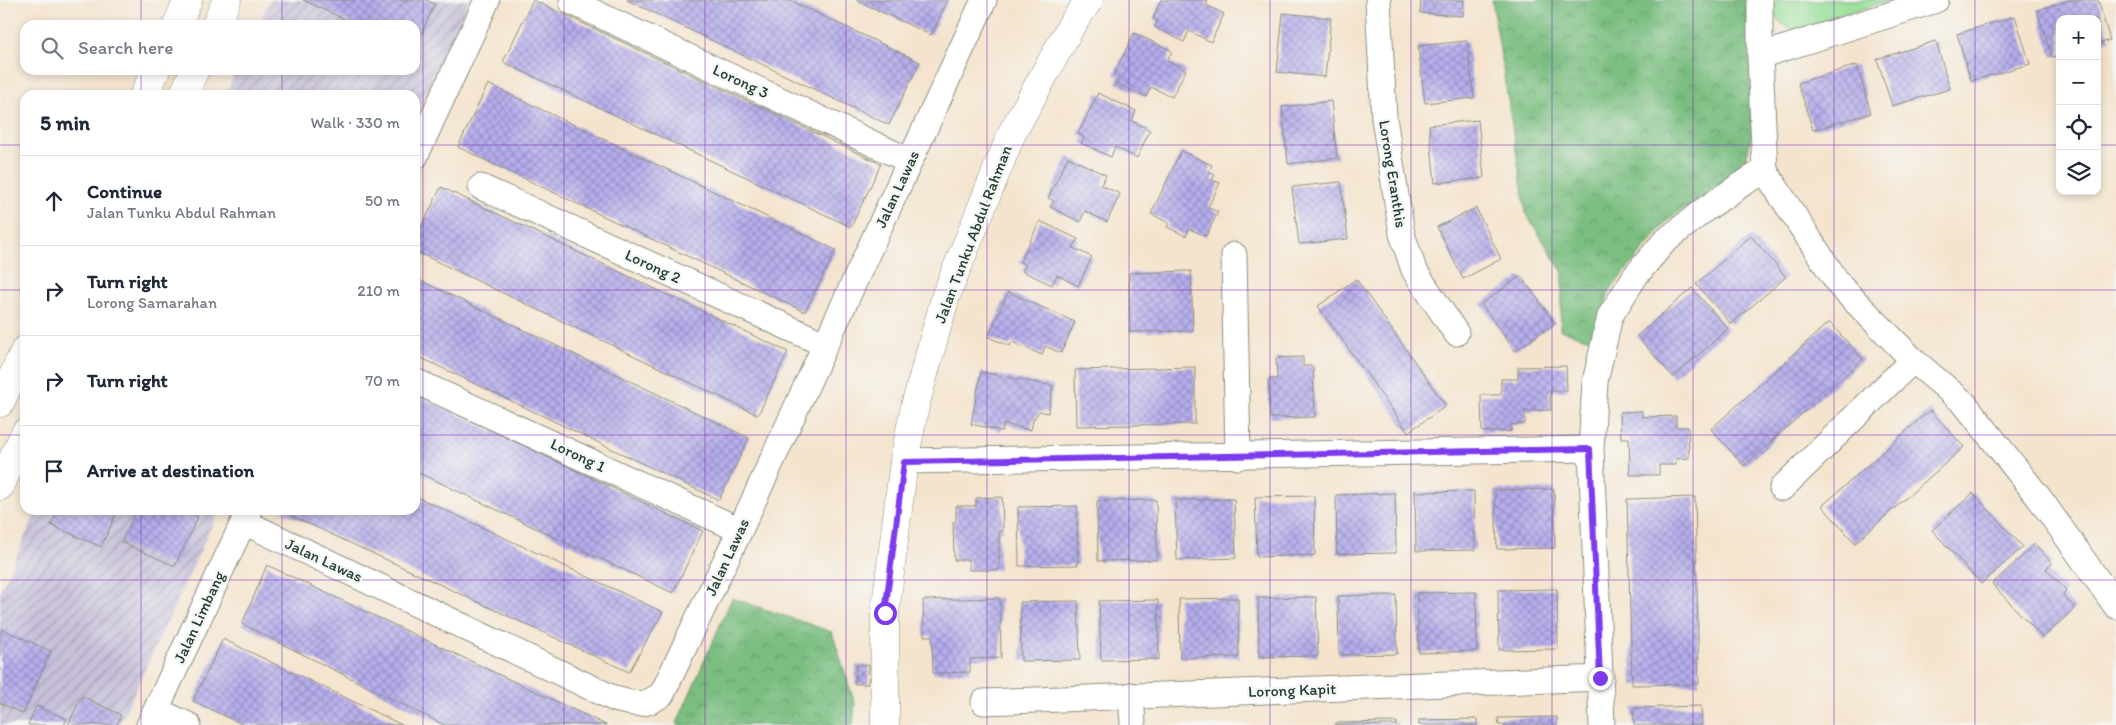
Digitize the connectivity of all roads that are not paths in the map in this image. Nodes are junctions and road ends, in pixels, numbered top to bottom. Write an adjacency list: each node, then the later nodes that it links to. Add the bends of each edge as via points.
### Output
1 (188, 0): 10 (street)
2 (227, 0): 11 (street)
3 (487, 0): 17 (street)
4 (984, 0): 18 (street, Jalan Lawas)
5 (1089, 0): 31 (street, Jalan Tunku Abdul Rahman, via 1071,26 1012,134 946,295 915,406)
6 (1378, 0): 22 (street, Lorong Eranthis, via 1384,118 1402,234 1414,270)
7 (1760, 0): 12 (street)
8 (1936, 0): 12 (street)
9 (572, 2): 18 (street, Lorong 3)
10 (179, 20)
11 (218, 20)
12 (1760, 56): 19 (street)
13 (154, 75): 15 (street)
14 (192, 75): 16 (street)
15 (146, 90)
16 (185, 90)
17 (420, 146)
18 (910, 161): 23 (street, Jalan Lawas)
19 (1765, 171): 24 (street, via 1840,286); 29 (street, via 1704,210 1664,242 1636,275 1610,316 1595,382)
20 (481, 188): 23 (street, Lorong 2)
21 (1234, 255): 30 (street)
22 (1456, 333)
23 (824, 344): 35 (street, Jalan Lawas)
24 (1913, 360): 33 (street); 36 (street, via 1964,403 2040,499)
25 (20, 361): 27 (street)
26 (420, 383): 35 (street, Lorong 1)
27 (0, 404)
28 (20, 444): 32 (street)
29 (1590, 449): 30 (street); 37 (street)
30 (1238, 457): 31 (street)
31 (904, 462): 42 (street, Jalan Tunku Abdul Rahman, via 885,613)
32 (0, 486)
33 (1782, 488)
34 (247, 516): 35 (street, Jalan Lawas, via 615,699 634,705 650,703 662,694); 40 (street, Jalan Limbang)
35 (740, 530)
36 (2116, 606)
37 (1600, 678): 38 (street, Lorong Kapit); 44 (street)
38 (1131, 695): 39 (street, Lorong Kapit); 43 (street)
39 (984, 702)
40 (153, 717): 41 (street)
41 (188, 725)
42 (885, 725)
43 (1133, 725)
44 (1602, 725)

